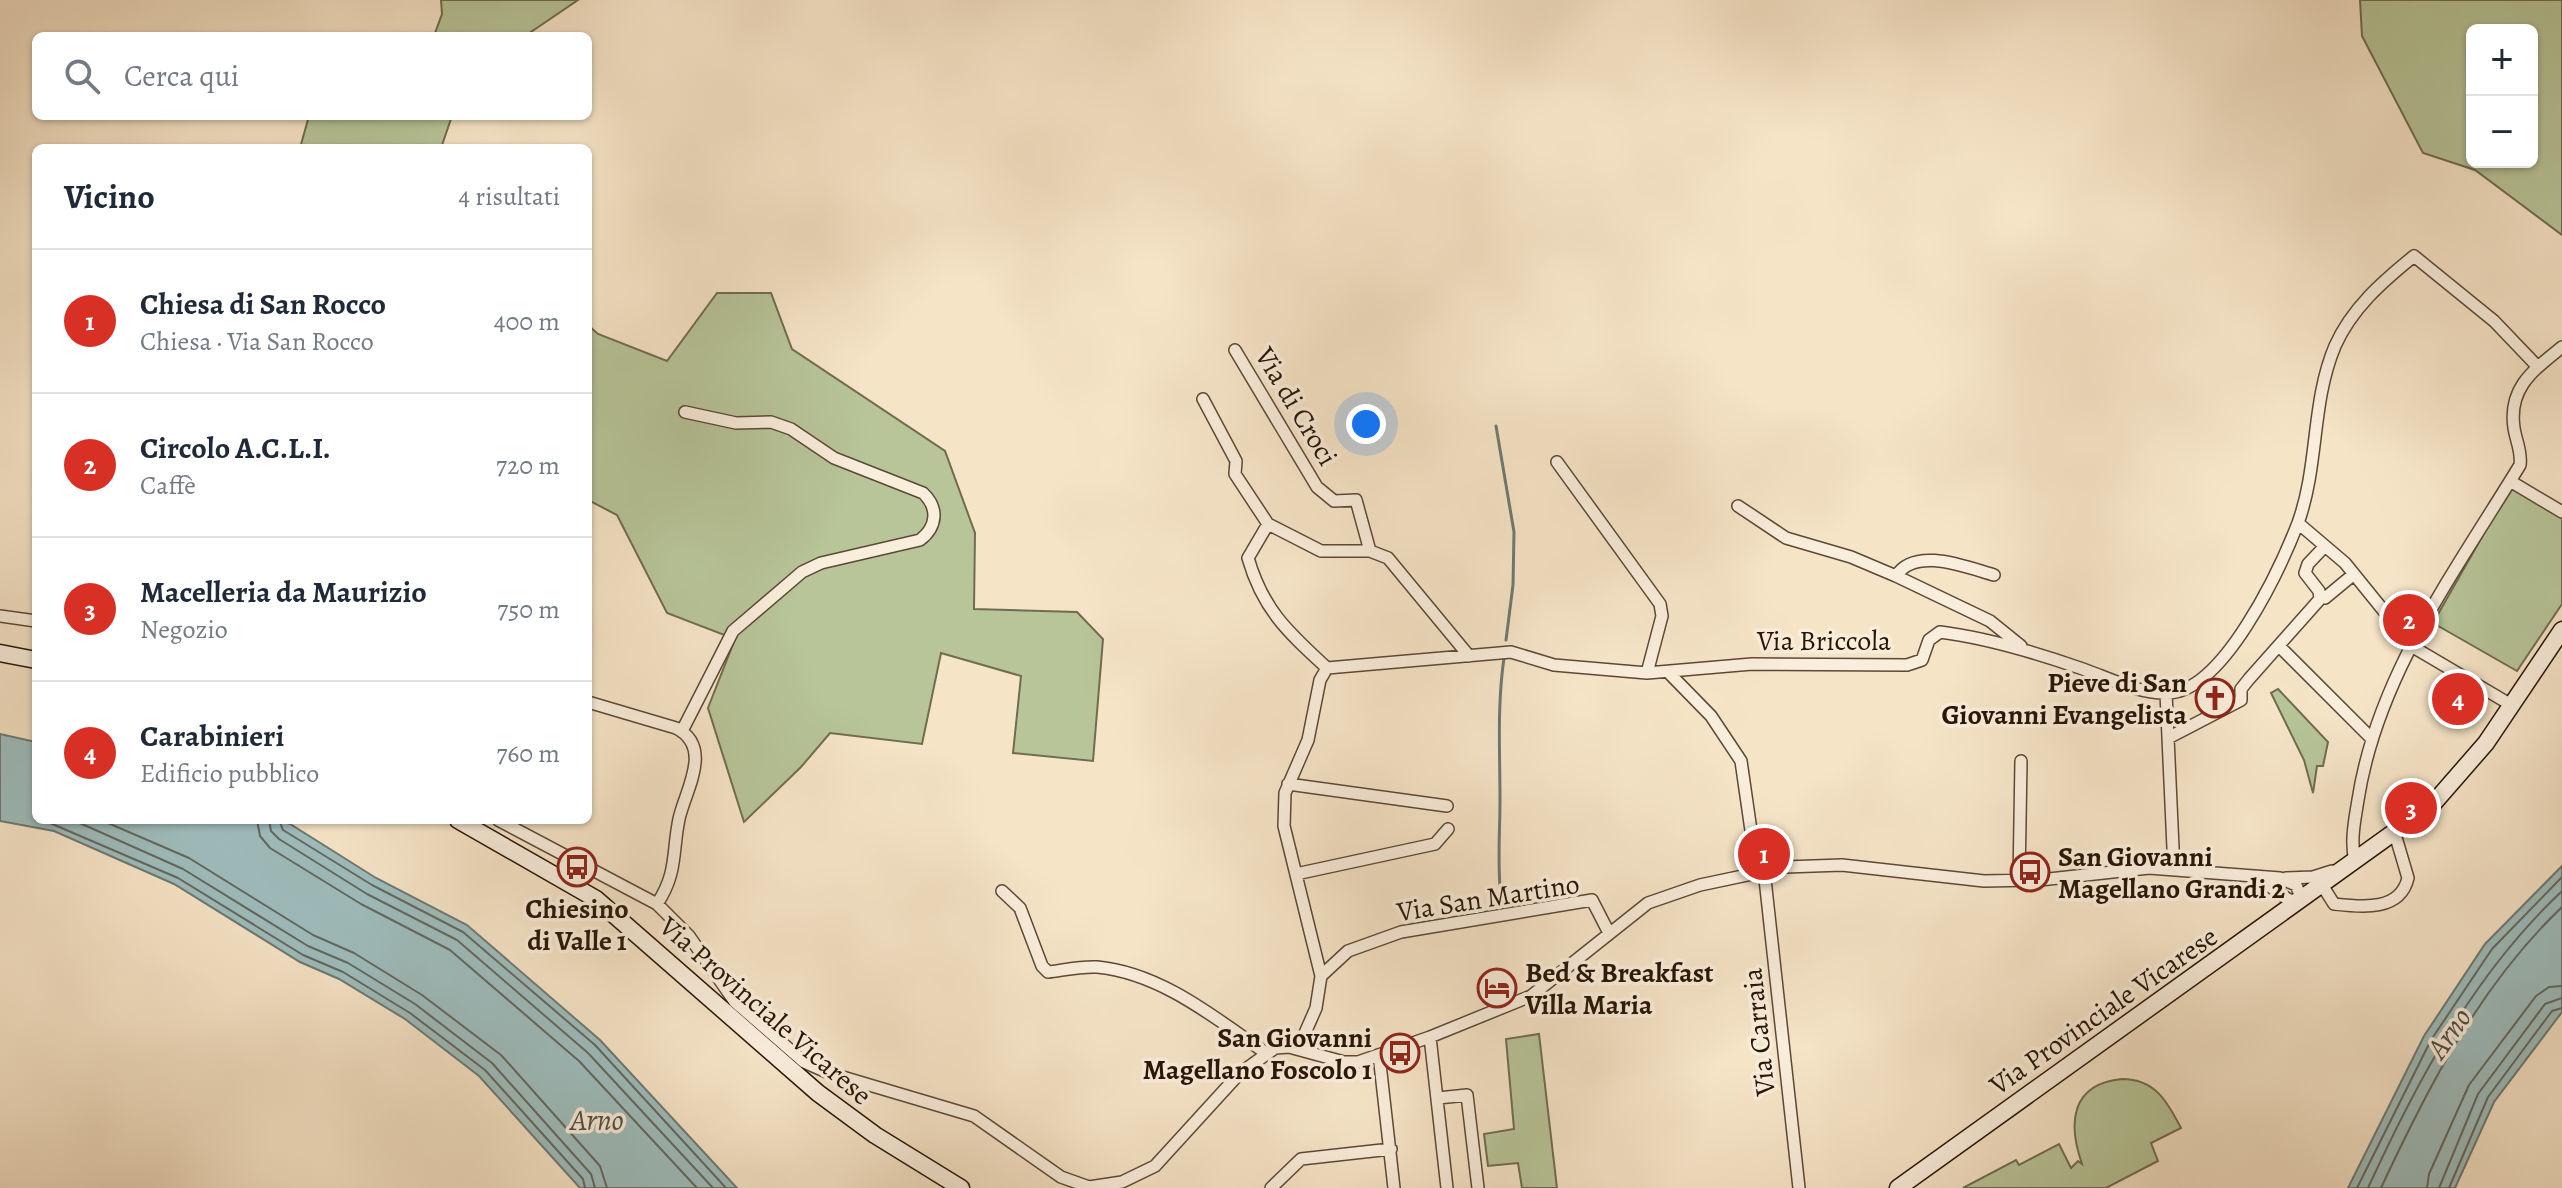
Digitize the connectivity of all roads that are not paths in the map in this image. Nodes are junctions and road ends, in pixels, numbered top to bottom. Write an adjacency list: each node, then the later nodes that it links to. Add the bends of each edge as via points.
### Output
1 (2562, 347): 3 (street)
2 (1235, 350): 13 (street, Via di Croci, via 1317,487 1334,501 1356,500)
3 (2537, 366): 7 (street, via 2524,379 2514,405 2521,461); 10 (street, via 2515,340 2414,256 2366,297 2335,347 2317,405 2313,460)
4 (1203, 399): 11 (street, via 1236,461 1235,474)
5 (685, 412): 33 (street, via 791,429 834,458 923,493 933,502 935,517 930,532 920,540 802,572 725,643)
6 (1557, 462): 28 (street, via 1660,604 1662,616)
7 (2510, 481): 9 (street); 22 (street)
8 (1738, 506): 16 (street, via 1786,538)
9 (2562, 512)
10 (2298, 523): 12 (street); 30 (street, via 2233,648 2206,678)
11 (1268, 524): 13 (street, via 1321,551); 27 (street, via 1248,558 1258,588 1273,615)
12 (2325, 546): 14 (street); 21 (street, via 2308,564 2306,578 2320,599)
13 (1370, 551): 25 (street, via 1396,565)
14 (2354, 574): 17 (street); 22 (street)
15 (1994, 575): 16 (street, via 1916,560)
16 (1896, 576): 23 (street, via 1990,621)
17 (2325, 598)
18 (0, 616): 19 (street)
19 (32, 620)
20 (2562, 630): 32 (main road, Via Provinciale Vicarese)
21 (2280, 647): 34 (street, via 2241,689 2241,700); 35 (street)
22 (2413, 647): 32 (street); 35 (street, via 2386,695)
23 (2024, 649): 29 (street, Via Briccola, via 1940,632 1929,640 1922,660 1907,665 1752,664); 30 (street, Via Briccola)
24 (0, 653): 26 (main road)
25 (1469, 656): 27 (street, Via Briccola); 28 (street, Via Briccola, via 1519,654 1554,665)
26 (32, 659)
27 (1327, 668): 37 (street, via 1308,740)
28 (1647, 673): 29 (street, Via Briccola)
29 (1669, 673): 46 (street, Via Carraia, via 1711,716 1741,761)
30 (2166, 693): 34 (street)
31 (592, 703): 33 (street)
32 (2513, 706): 43 (main road, Via Provinciale Vicarese, via 2455,781)
33 (682, 731): 55 (street, via 696,761 678,820 675,863)
34 (2168, 738): 45 (street)
35 (2371, 738): 44 (street)
36 (2021, 761): 50 (street)
37 (1288, 784): 38 (street); 47 (street, via 1282,813)
38 (1447, 806)
39 (2397, 813): 43 (street)
40 (465, 824): 67 (main road, Via Provinciale Vicarese, via 596,899 852,1120)
41 (506, 824): 55 (street)
42 (1448, 829): 47 (street, via 1435,844)
43 (2398, 832): 44 (main road, Via Provinciale Vicarese); 51 (street, via 2408,878 2398,896 2376,907 2334,904)
44 (2352, 863): 49 (street, via 2313,877); 51 (main road, Via Provinciale Vicarese)
45 (2174, 870): 48 (street); 50 (street, via 2136,868)
46 (1760, 871): 50 (street, via 1853,865 1961,879); 57 (street, via 1648,903); 71 (street, Via Carraia)
47 (1296, 874): 58 (street)
48 (2258, 878): 49 (street); 52 (street)
49 (2280, 878): 54 (street, via 2296,885)
50 (2019, 880)
51 (2322, 885): 54 (main road, Via Provinciale Vicarese)
52 (2270, 887): 54 (street, via 2289,900); 56 (street)
53 (1002, 891): 61 (street, via 1020,908 1048,972 1104,968 1158,985)
54 (2302, 900): 56 (main road, Via Provinciale Vicarese)
55 (657, 904): 66 (street, via 689,936 735,1002 804,1062 974,1116)
56 (2279, 917): 72 (main road, Via Provinciale Vicarese)
57 (1609, 933): 58 (street, Via San Martino, via 1592,900 1401,932 1348,951); 59 (street, via 1531,996)
58 (1321, 976): 60 (street, via 1316,1008)
59 (1430, 1037): 62 (street); 63 (street)
60 (1298, 1049): 61 (street); 62 (street, via 1344,1062)
61 (1266, 1053): 66 (street, via 1239,1074 1155,1166 1122,1182)
62 (1379, 1055): 64 (street)
63 (1438, 1098): 69 (street); 70 (street, via 1467,1095)
64 (1391, 1149): 65 (street, via 1301,1159); 68 (street)
65 (1277, 1185)
66 (1079, 1187)
67 (961, 1188)
68 (1394, 1188)
69 (1447, 1188)
70 (1478, 1188)
71 (1799, 1188)
72 (1898, 1188)

